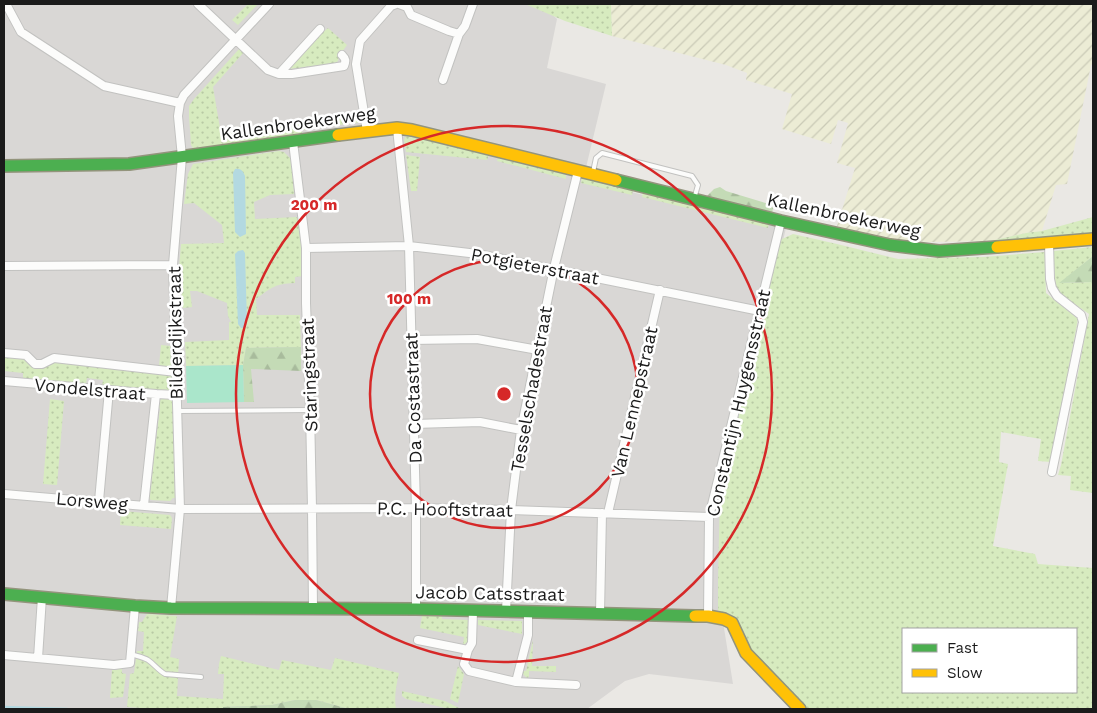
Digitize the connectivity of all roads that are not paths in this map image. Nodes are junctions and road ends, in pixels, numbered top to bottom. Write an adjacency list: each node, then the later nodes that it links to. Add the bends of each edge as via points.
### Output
1 (6, 4): 12 (street, via 21,32 104,86)
2 (198, 4): 8 (street)
3 (268, 4): 8 (street)
4 (398, 4): 7 (street, via 407,7 412,15); 14 (street, via 392,6 360,41 356,64)
5 (473, 4): 7 (street)
6 (320, 29): 10 (street)
7 (460, 34): 11 (street)
8 (235, 39): 10 (street, via 268,70); 12 (street)
9 (342, 55): 10 (street, via 346,62 344,66)
10 (280, 74)
11 (443, 80)
12 (180, 103): 16 (street, Bilderdijkstraat)
13 (396, 128): 14 (street, Kallenbroekerweg); 18 (street, Kallenbroekerweg); 24 (street, Da Costastraat)
14 (367, 131): 15 (street, Kallenbroekerweg)
15 (293, 142): 16 (street, Kallenbroekerweg); 25 (street, Staringstraat)
16 (182, 157): 17 (street, Kallenbroekerweg, via 129,164); 26 (street, Bilderdijkstraat)
17 (4, 166)
18 (578, 171): 19 (street, Kallenbroekerweg); 28 (street, Tesselschadestraat)
19 (592, 174): 20 (street, Kallenbroekerweg); 20 (lane, via 596,158 602,153 692,176 698,185)
20 (694, 199): 21 (street, Kallenbroekerweg)
21 (781, 221): 23 (street, Kallenbroekerweg, via 915,249 963,250); 30 (street, Constantijn Huygensstraat)
22 (1093, 239): 23 (street, Kallenbroekerweg)
23 (1049, 243): 43 (street, via 1052,288 1056,296 1081,315 1083,322)
24 (409, 246): 25 (street, Potgieterstraat); 28 (street, Potgieterstraat); 31 (street, Da Costastraat)
25 (306, 248): 39 (street, Staringstraat)
26 (173, 264): 27 (street); 34 (street, Bilderdijkstraat)
27 (4, 266)
28 (554, 268): 29 (street, Potgieterstraat); 32 (street, Tesselschadestraat)
29 (660, 290): 30 (street, Potgieterstraat); 51 (street, Van Lennepstraat)
30 (760, 311): 52 (street, Constantijn Huygensstraat)
31 (411, 340): 32 (street, via 477,339); 41 (street, Da Costastraat)
32 (538, 350): 42 (street, Tesselschadestraat)
33 (4, 353): 34 (street, Vondelstraat, via 26,355 35,364 54,358)
34 (176, 372): 38 (street, Bilderdijkstraat)
35 (4, 381): 36 (street, Vondelstraat)
36 (109, 390): 37 (street, Vondelstraat); 45 (street)
37 (156, 394): 38 (street, Vondelstraat); 46 (street, Bilderdijkstraat)
38 (176, 395): 40 (street, Bilderdijkstraat)
39 (310, 410): 40 (lane); 47 (street, Staringstraat)
40 (177, 411): 49 (street, Bilderdijkstraat)
41 (414, 424): 42 (street, via 480,422); 48 (street, Da Costastraat)
42 (521, 430): 50 (street, Tesselschadestraat)
43 (1052, 472)
44 (4, 494): 45 (street, Lorsweg)
45 (99, 501): 46 (street, Lorsweg)
46 (144, 505): 49 (street, Lorsweg)
47 (312, 508): 48 (street, P.C. Hooftstraat); 49 (street, P.C. Hooftstraat); 57 (street, Staringstraat)
48 (416, 508): 50 (street, P.C. Hooftstraat); 58 (street, Da Costastraat)
49 (180, 509): 56 (street, Bilderdijkstraat)
50 (511, 510): 51 (street, P.C. Hooftstraat); 60 (street, Tesselschadestraat)
51 (605, 513): 52 (street, P.C. Hooftstraat); 62 (street, Van Lennepstraat)
52 (709, 518): 63 (street, Constantijn Huygensstraat)
53 (4, 594): 54 (street, Jacob Catsstraat)
54 (42, 598): 55 (street, Jacob Catsstraat); 68 (street)
55 (134, 606): 56 (street, Jacob Catsstraat); 66 (street)
56 (171, 608): 57 (street, Jacob Catsstraat)
57 (312, 608): 58 (street, Jacob Catsstraat)
58 (416, 609): 59 (street, Jacob Catsstraat)
59 (474, 611): 60 (street, Jacob Catsstraat); 65 (street, via 472,643)
60 (506, 611): 61 (street, Jacob Catsstraat)
61 (528, 612): 62 (street, Jacob Catsstraat); 70 (street, via 528,635)
62 (600, 613): 63 (street, Jacob Catsstraat)
63 (708, 616): 72 (street, Jacob Catsstraat, via 732,623 746,653)
64 (418, 640): 65 (street)
65 (468, 650): 70 (street, via 464,664 469,671)
66 (131, 654): 68 (street, via 130,663 114,665); 69 (lane, via 148,660 164,674)
67 (4, 655): 68 (street)
68 (38, 658)
69 (201, 677)
70 (516, 682): 71 (street)
71 (576, 684)
72 (800, 709)

